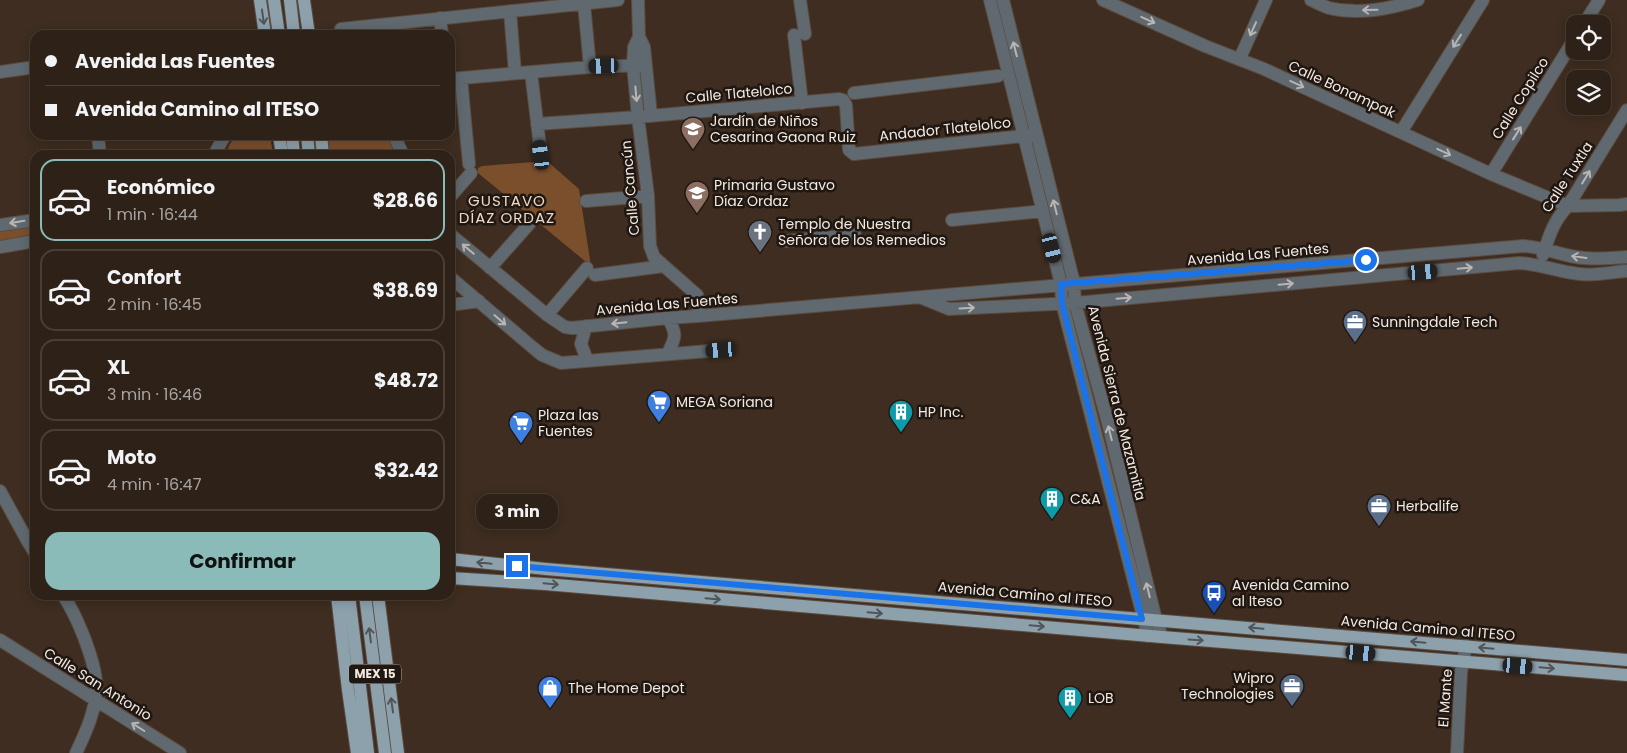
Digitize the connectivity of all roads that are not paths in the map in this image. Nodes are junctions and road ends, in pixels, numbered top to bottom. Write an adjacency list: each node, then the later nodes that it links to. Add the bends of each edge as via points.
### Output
1 (260, 0): 21 (main road, one-way to 21)
2 (274, 0): 22 (main road)
3 (290, 0): 23 (main road)
4 (304, 0): 24 (main road)
5 (618, 0): 16 (street)
6 (638, 0): 28 (street, Calle Cancún, via 639,37 634,47)
7 (800, 0): 37 (street)
8 (990, 0): 43 (street, Avenida Sierra de Mazamitla)
9 (1003, 0): 43 (street, Avenida Sierra de Mazamitla, one-way to 9)
10 (1103, 0): 27 (street, Calle Bonampak, one-way to 27, via 1205,46)
11 (1266, 0): 27 (street, one-way to 27)
12 (1311, 0): 13 (street, one-way to 12, via 1381,10 1328,8)
13 (1418, 0)
14 (1483, 0): 42 (street, one-way to 42)
15 (1599, 0): 18 (street)
16 (584, 4): 17 (street); 30 (street)
17 (510, 11): 19 (street); 33 (street)
18 (1590, 15)
19 (440, 18): 20 (street); 25 (street)
20 (341, 29)
21 (264, 30)
22 (278, 30)
23 (293, 30)
24 (308, 30)
25 (441, 30)
26 (1566, 53): 45 (street, Calle Copilco, one-way to 26)
27 (1240, 58): 42 (street, Calle Bonampak, one-way to 42)
28 (640, 65): 30 (street); 39 (street, Calle Cancún); 40 (street, Calle Cancún, one-way to 40)
29 (30, 67): 31 (street)
30 (590, 67): 32 (street)
31 (0, 72)
32 (531, 72): 33 (street); 41 (street)
33 (515, 73): 35 (street)
34 (998, 76): 36 (street, Calle Tlatelolco)
35 (456, 79): 46 (street, via 470,169)
36 (849, 97): 37 (street, Calle Tlatelolco); 43 (street, Andador Tlatelolco, via 849,150 854,154)
37 (802, 103): 39 (street, Calle Tlatelolco)
38 (1627, 110): 50 (street, Calle Tuxtla, one-way to 38)
39 (651, 115): 40 (street, Calle Tlatelolco)
40 (638, 117): 41 (street); 47 (street, Calle Cancún)
41 (537, 124): 44 (street)
42 (1401, 132): 45 (street, Calle Bonampak, one-way to 45)
43 (1030, 136): 51 (street, Avenida Sierra de Mazamitla); 68 (street, Avenida Sierra de Mazamitla, one-way to 43)
44 (541, 155)
45 (1491, 174): 50 (street, Calle Bonampak)
46 (455, 190)
47 (648, 196): 48 (street); 64 (street, Calle Cancún, via 650,246 654,257)
48 (586, 201)
49 (1627, 204): 50 (street)
50 (1568, 206): 61 (street, Calle Tuxtla, via 1553,226)
51 (1043, 211): 52 (street); 68 (street, Avenida Sierra de Mazamitla)
52 (952, 220)
53 (30, 221): 55 (street, one-way to 55)
54 (530, 223): 65 (street)
55 (0, 225)
56 (855, 235): 58 (street)
57 (455, 238): 65 (street, Avenida Las Fuentes, one-way to 57)
58 (786, 241)
59 (30, 242): 60 (street)
60 (0, 247)
61 (1545, 249): 62 (street, Avenida Las Fuentes, one-way to 61, via 1576,257); 63 (street, Calle Tuxtla); 68 (street, Avenida Las Fuentes, via 1523,246)
62 (1627, 257)
63 (1540, 265): 66 (street, Avenida Las Fuentes, via 1582,274); 72 (street, Avenida Las Fuentes, one-way to 63, via 1519,263)
64 (664, 266): 74 (street, via 591,271); 75 (street, Calle Cancún, via 698,295)
65 (490, 268): 74 (street, Avenida Las Fuentes)
66 (1627, 271)
67 (455, 281): 70 (street)
68 (1068, 284): 69 (street, Avenida Las Fuentes); 71 (street, Avenida Sierra de Mazamitla); 72 (street, Avenida Sierra de Mazamitla)
69 (920, 298): 71 (street, Avenida Las Fuentes, one-way to 71, via 949,309); 75 (street, Avenida Las Fuentes)
70 (479, 302): 73 (street); 80 (street, one-way to 80, via 547,357 560,363)
71 (1062, 303): 72 (street, Avenida Las Fuentes); 90 (street, Avenida Sierra de Mazamitla)
72 (1075, 303): 91 (street, Avenida Sierra de Mazamitla, one-way to 72)
73 (455, 304)
74 (547, 315): 77 (street, Avenida Las Fuentes, via 565,327)
75 (698, 316): 76 (street, Avenida Las Fuentes)
76 (668, 318): 77 (street, Avenida Las Fuentes, one-way to 77); 79 (street, via 676,336)
77 (586, 326): 80 (street, via 581,344)
78 (721, 350): 79 (street)
79 (668, 353): 80 (street)
80 (587, 360)
81 (0, 490): 82 (street)
82 (30, 545)
83 (455, 560): 90 (main road, Avenida Camino al ITESO, one-way to 83)
84 (455, 578): 92 (main road, one-way to 92)
85 (66, 600): 99 (street, via 91,656 96,682)
86 (338, 600): 102 (main road)
87 (350, 600): 103 (main road, MEX 15)
88 (366, 600): 104 (main road, MEX 15, one-way to 88)
89 (379, 600): 105 (main road, one-way to 89)
90 (1142, 619): 91 (main road, Avenida Camino al ITESO); 92 (street, Avenida Sierra de Mazamitla)
91 (1156, 620): 93 (street, Avenida Sierra de Mazamitla); 95 (main road, Avenida Camino al ITESO, one-way to 91)
92 (1148, 636): 93 (main road)
93 (1162, 637): 97 (main road, one-way to 97)
94 (0, 640): 99 (street, Calle San Antonio)
95 (1466, 646): 96 (main road, Avenida Camino al ITESO, one-way to 95); 97 (street, El Mante)
96 (1627, 660)
97 (1463, 662): 98 (main road, one-way to 98); 106 (street, El Mante)
98 (1627, 675)
99 (95, 700): 100 (street); 101 (street, Calle San Antonio, one-way to 99)
100 (76, 753)
101 (180, 753)
102 (357, 753)
103 (368, 753)
104 (385, 753)
105 (398, 753)
106 (1457, 753)

